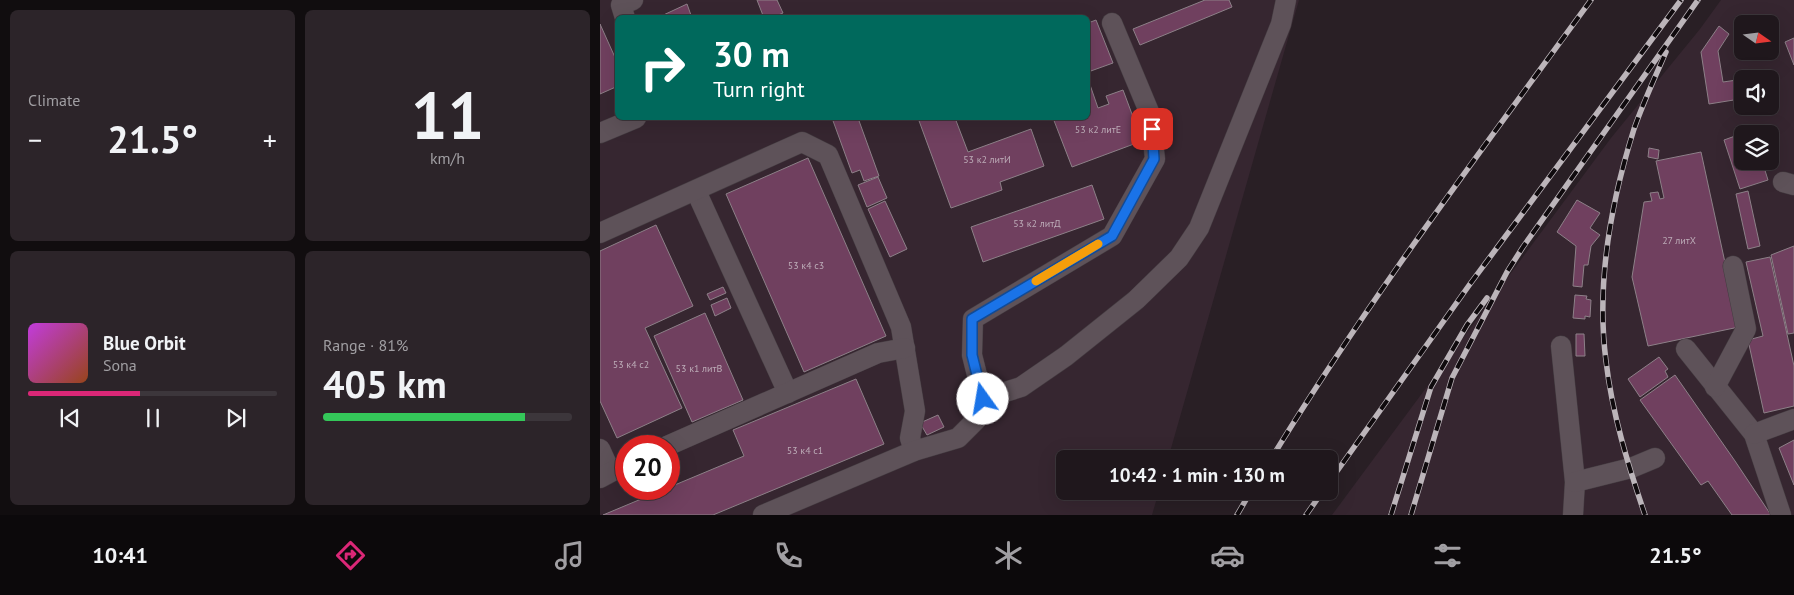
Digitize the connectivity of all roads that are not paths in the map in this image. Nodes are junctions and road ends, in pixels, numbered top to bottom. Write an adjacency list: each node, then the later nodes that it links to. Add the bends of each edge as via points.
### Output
1 (633, 0): 3 (lane, via 621,5)
2 (1286, 0): 15 (lane, via 1281,24 1216,190 1199,228 1179,258 1136,300 1066,356 1020,387)
3 (624, 15)
4 (1112, 23): 15 (lane, via 1150,114 1154,159 1112,236 972,319 972,355)
5 (631, 120): 6 (lane)
6 (600, 133)
7 (696, 191): 8 (lane); 11 (lane, via 802,142 828,154 901,327); 14 (lane)
8 (600, 233)
9 (1733, 266): 13 (lane, via 1746,329)
10 (1561, 346): 23 (lane)
11 (905, 348): 14 (lane, via 878,353); 20 (lane, via 915,411 910,438)
12 (1686, 349): 13 (lane)
13 (1715, 387): 17 (lane)
14 (788, 393): 18 (lane)
15 (983, 399): 20 (lane, via 976,420 958,438)
16 (1794, 419): 17 (lane)
17 (1754, 434): 26 (lane)
18 (680, 440)
19 (600, 449): 22 (lane)
20 (914, 451): 24 (lane)
21 (1655, 458): 23 (lane, via 1631,468)
22 (612, 471)
23 (1575, 482): 25 (lane)
24 (763, 515)
25 (1574, 515)
26 (1782, 515)

